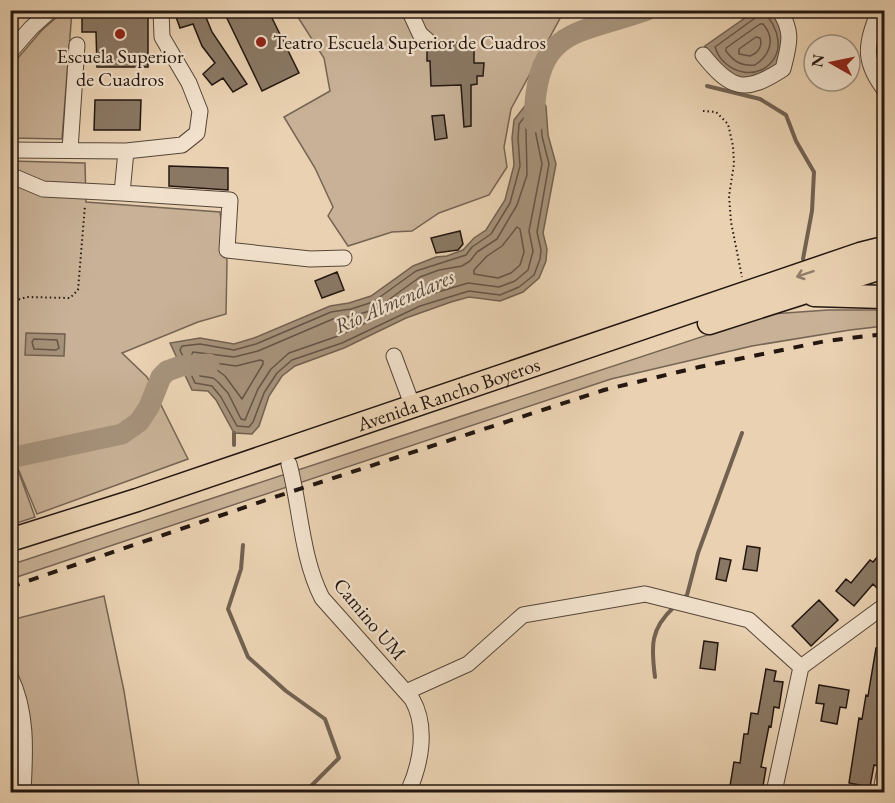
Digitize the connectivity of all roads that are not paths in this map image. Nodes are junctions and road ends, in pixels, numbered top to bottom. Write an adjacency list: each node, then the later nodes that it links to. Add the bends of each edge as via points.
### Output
1 (51, 10): 8 (street)
2 (161, 10): 13 (street, via 162,37 189,83 200,111 197,133 182,145)
3 (409, 10): 6 (street, via 420,34)
4 (779, 10): 9 (street, via 790,33 789,49 783,69 771,77 742,86 720,76)
5 (879, 10): 10 (street, via 868,40 868,55 875,76)
6 (428, 41)
7 (77, 45): 12 (street)
8 (10, 52)
9 (704, 55)
10 (885, 89)
11 (10, 150): 12 (street)
12 (70, 150): 13 (street)
13 (126, 151): 15 (street)
14 (10, 175): 15 (street, via 43,189)
15 (122, 193): 17 (street, via 230,200 227,250 310,259)
16 (885, 248): 22 (highway, Avenida Rancho Boyeros, one-way to 22)
17 (344, 258)
18 (885, 267): 20 (highway, Avenida Rancho Boyeros)
19 (885, 297): 20 (highway, via 816,295)
20 (771, 303): 23 (highway, Avenida Rancho Boyeros)
21 (394, 356): 22 (street)
22 (413, 407): 24 (highway, Avenida Rancho Boyeros)
23 (289, 464): 25 (highway, Avenida Rancho Boyeros); 29 (street, Camino UM, via 306,556 321,598)
24 (10, 540)
25 (10, 556)
26 (885, 606): 27 (street)
27 (801, 667): 29 (street, via 749,620 645,594 523,615 468,664); 33 (street)
28 (10, 676): 31 (street, via 19,697 26,744)
29 (406, 692): 32 (street, Camino UM, via 417,708 422,732 416,775)
30 (885, 774): 34 (street)
31 (23, 792)
32 (408, 792)
33 (774, 792)
34 (880, 792)

